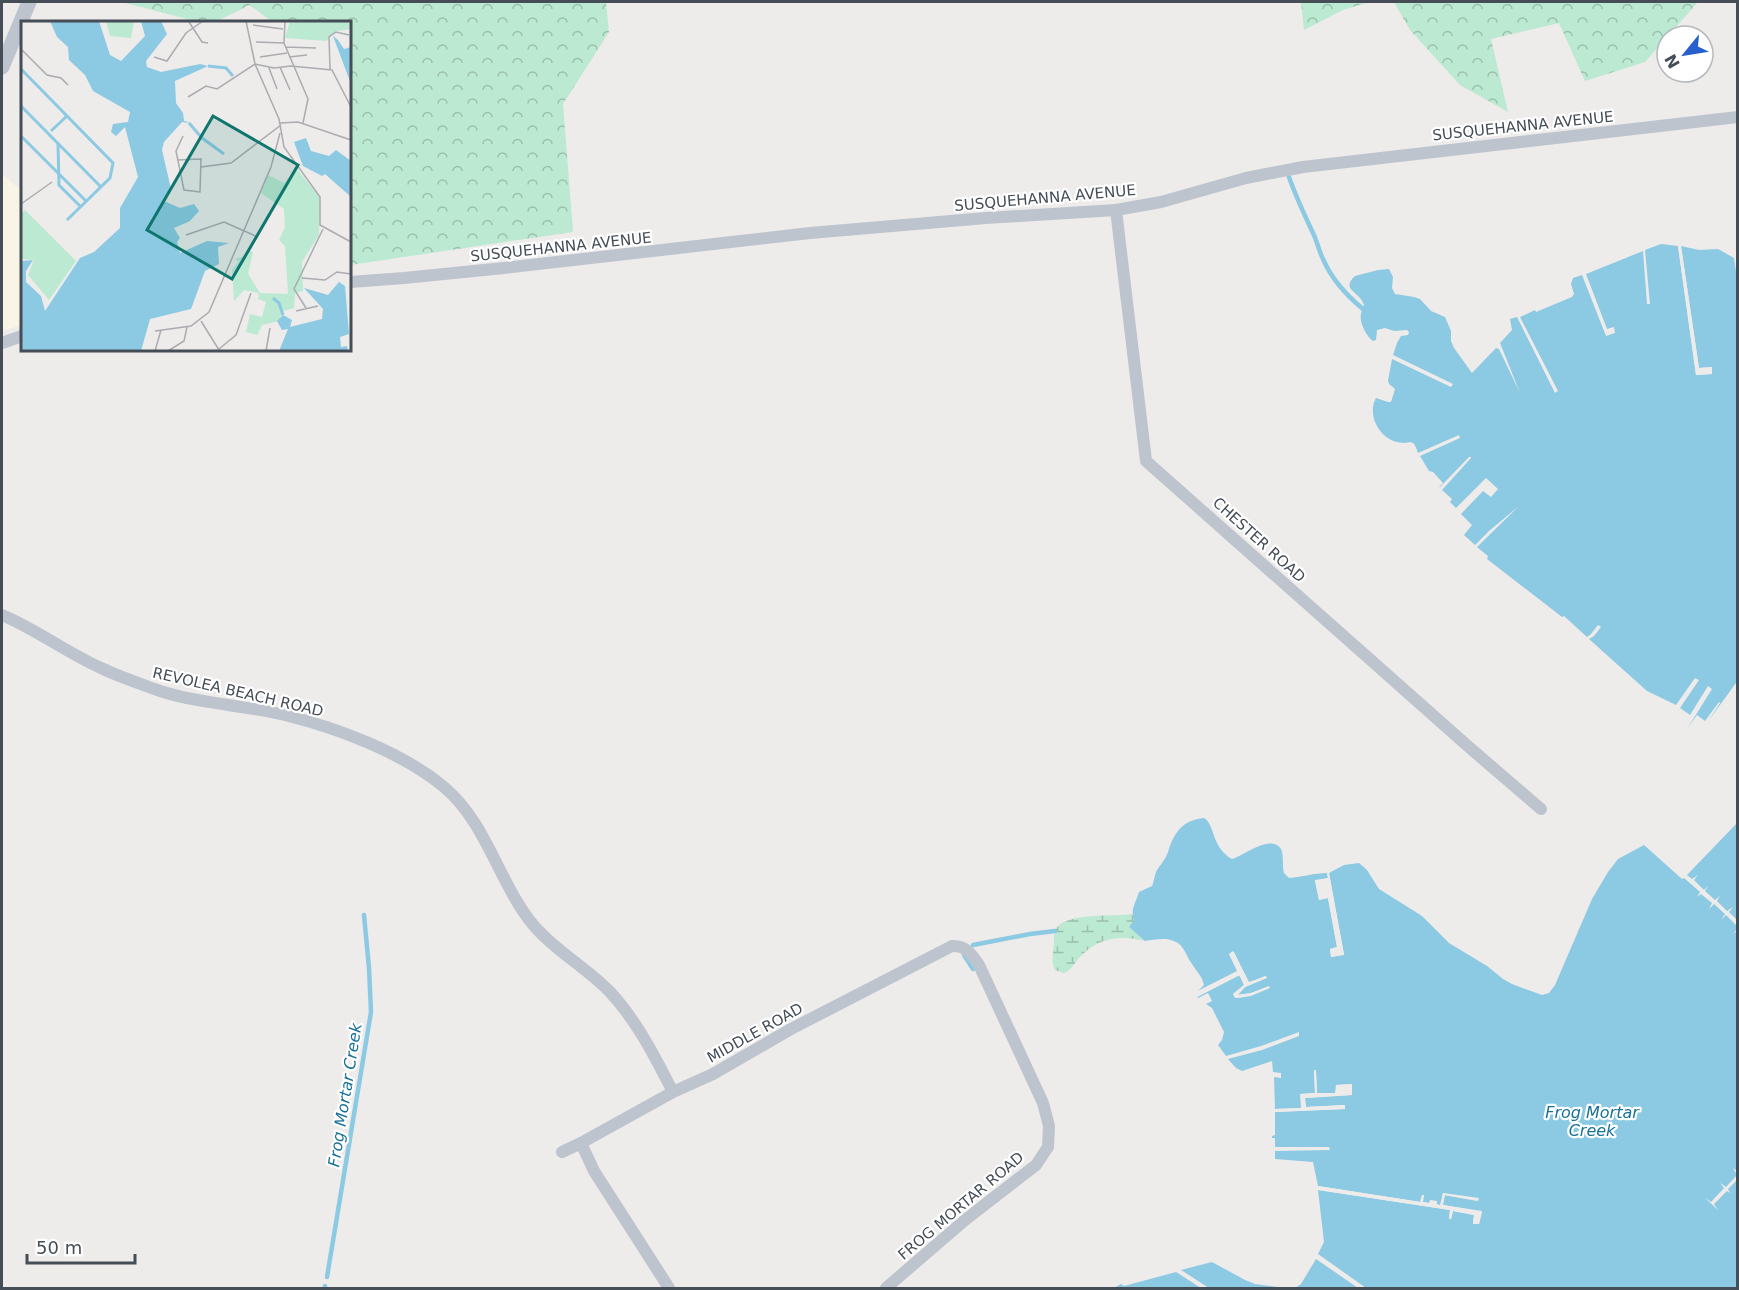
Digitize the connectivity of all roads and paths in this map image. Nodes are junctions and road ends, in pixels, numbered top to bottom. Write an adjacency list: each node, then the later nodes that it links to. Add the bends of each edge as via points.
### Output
1 (29, 2): 3 (street)
2 (21, 21): 4 (street)
3 (21, 21)
4 (2, 67)
5 (1737, 117): 6 (street, SUSQUEHANNA AVENUE, via 1302,167)
6 (1116, 210): 7 (street, SUSQUEHANNA AVENUE, via 810,233 493,270); 11 (street, CHESTER ROAD, via 1146,460)
7 (351, 282)
8 (21, 336): 9 (street)
9 (2, 343)
10 (2, 615): 13 (street, REVOLEA BEACH ROAD, via 101,668 146,686 174,695 285,715 358,738 444,787 471,818 534,926 623,1008 654,1055)
11 (1541, 808)
12 (963, 947): 13 (street, MIDDLE ROAD, via 952,946); 17 (street, FROG MORTAR ROAD, via 979,965 1043,1103 1048,1147 1036,1165)
13 (672, 1092): 14 (street, MIDDLE ROAD)
14 (581, 1143): 15 (street, MIDDLE ROAD); 16 (street, via 594,1171)
15 (562, 1152)
16 (669, 1288)
17 (886, 1288)

